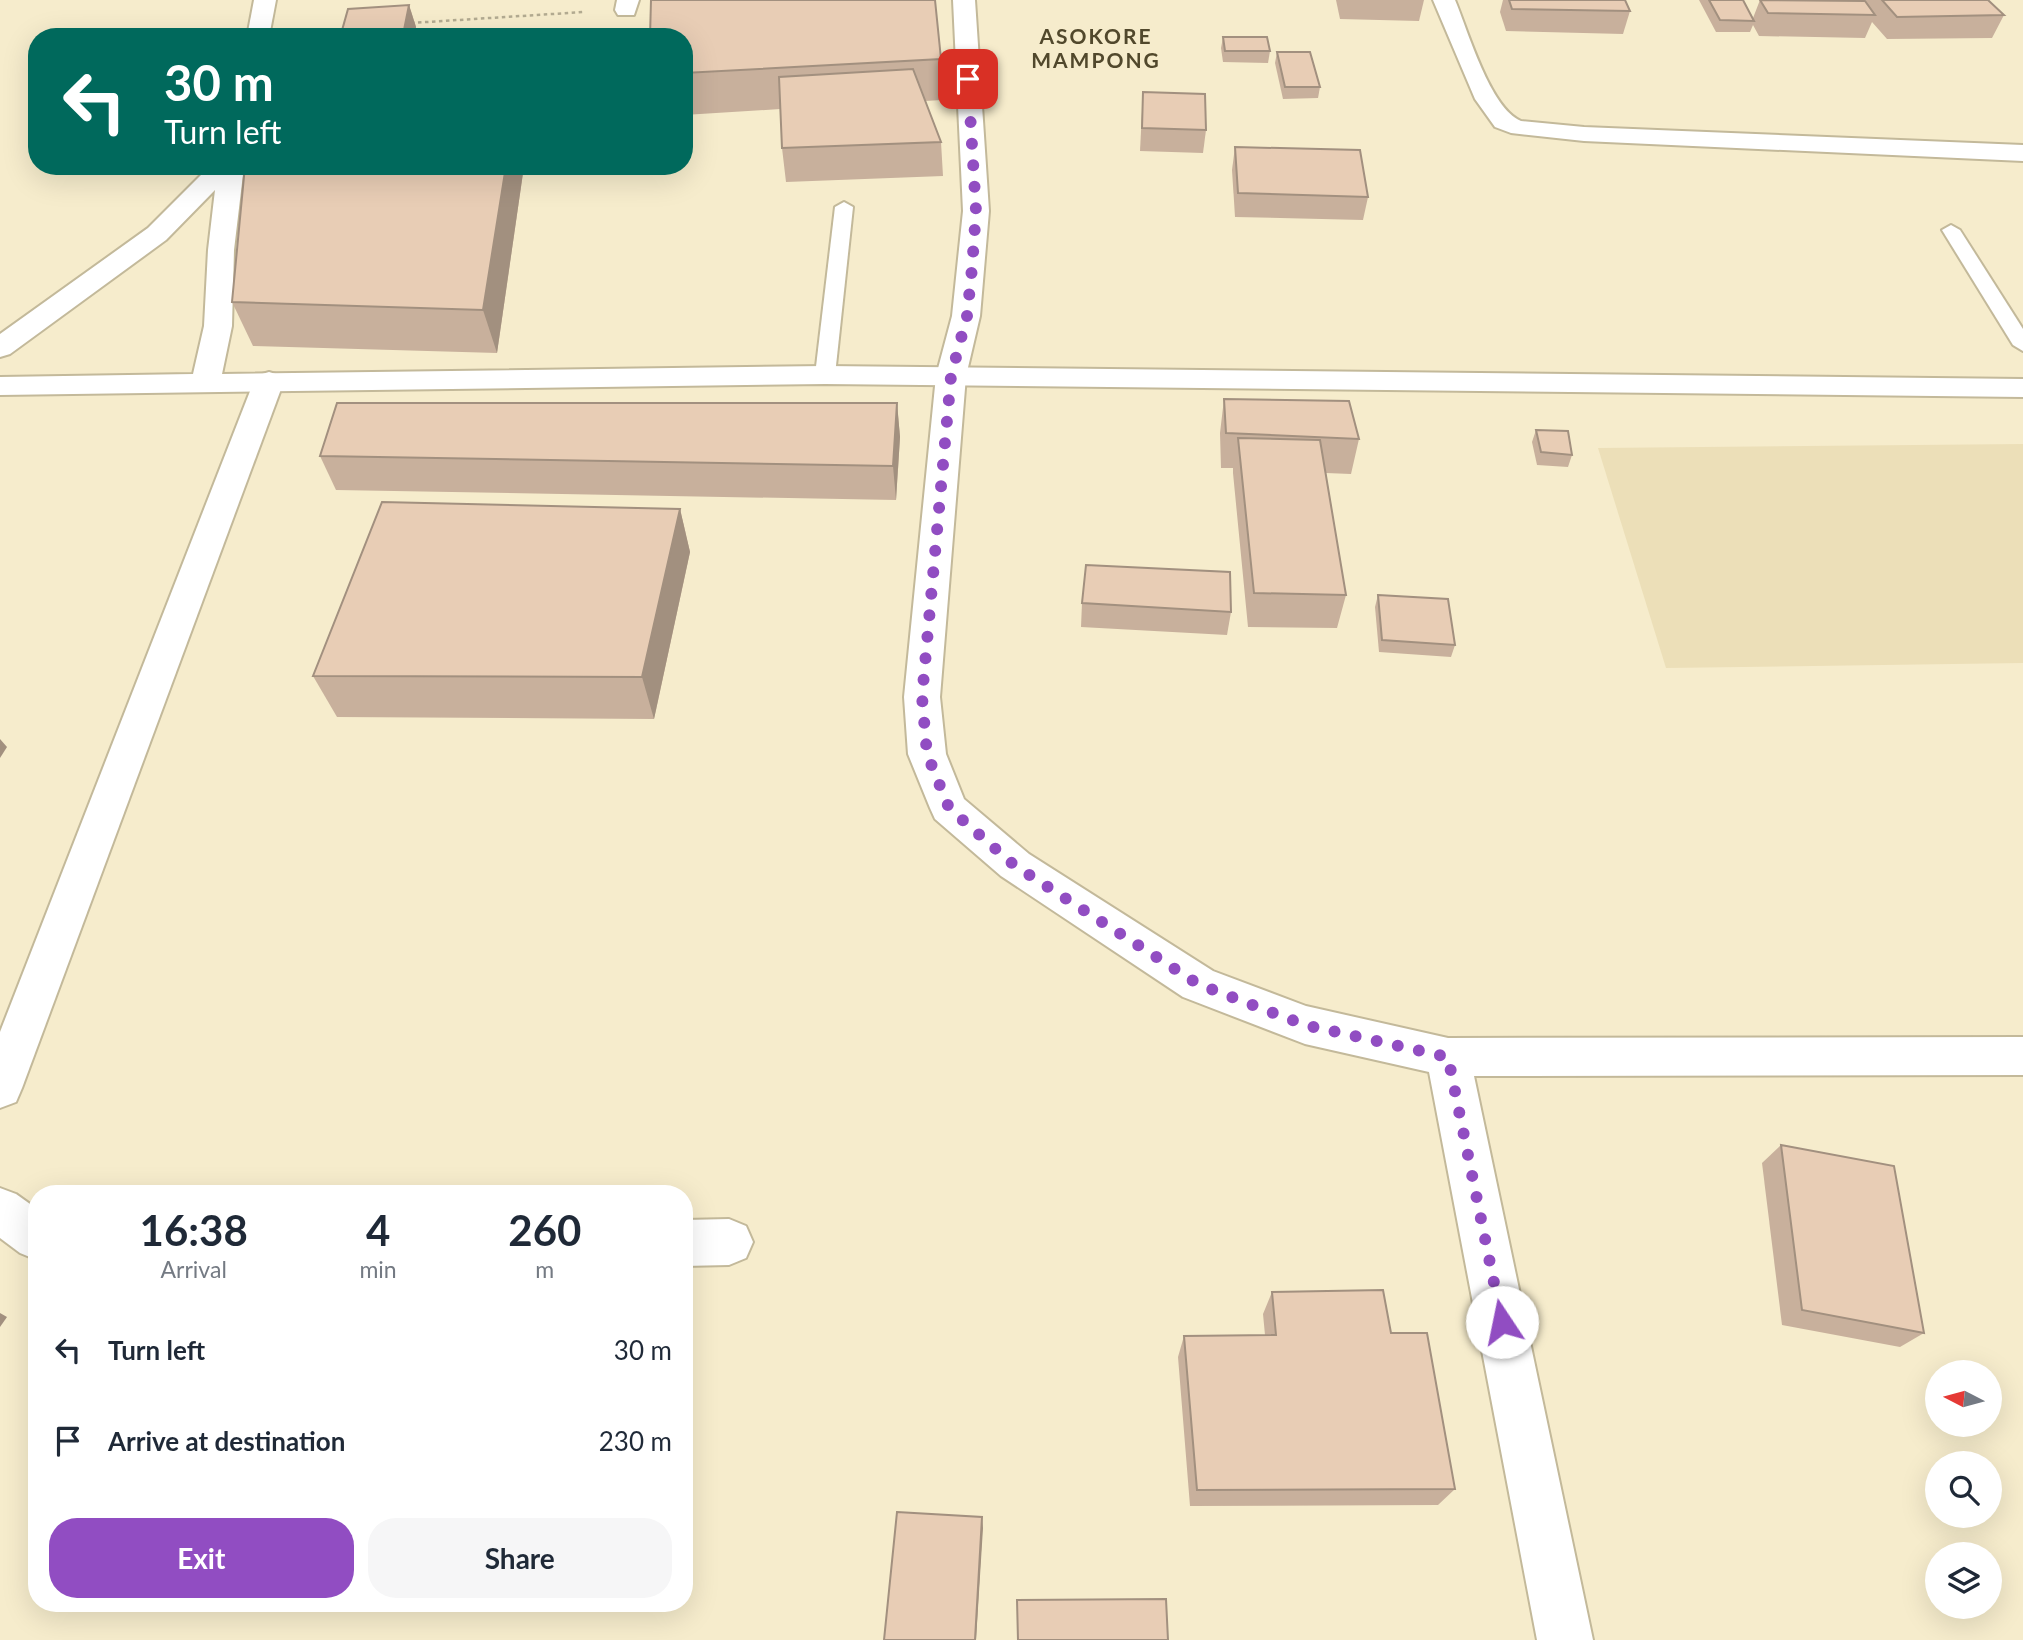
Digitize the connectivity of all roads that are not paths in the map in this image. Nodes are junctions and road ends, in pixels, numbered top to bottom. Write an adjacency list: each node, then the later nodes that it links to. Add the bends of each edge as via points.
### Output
1 (265, 0): 4 (street)
2 (964, 0): 13 (street, via 976,211 967,316)
3 (1444, 0): 5 (street, via 1489,105 1505,123 1584,134)
4 (260, 28)
5 (2023, 153)
6 (219, 175): 11 (street, via 157,234)
7 (227, 175): 14 (street, via 218,326)
8 (844, 207): 12 (lane)
9 (1951, 230): 10 (lane)
10 (2023, 345)
11 (0, 348)
12 (825, 375): 13 (street); 15 (street)
13 (951, 376): 17 (street); 19 (street, via 922,697 927,754 949,808 1014,865 1198,984 1305,1025)
14 (206, 381): 15 (street); 16 (street)
15 (269, 381): 20 (street)
16 (0, 386)
17 (2023, 388)
18 (2023, 1056): 19 (street)
19 (1448, 1057): 23 (street)
20 (0, 1088)
21 (0, 1210): 22 (street)
22 (28, 1230)
23 (1566, 1640)

